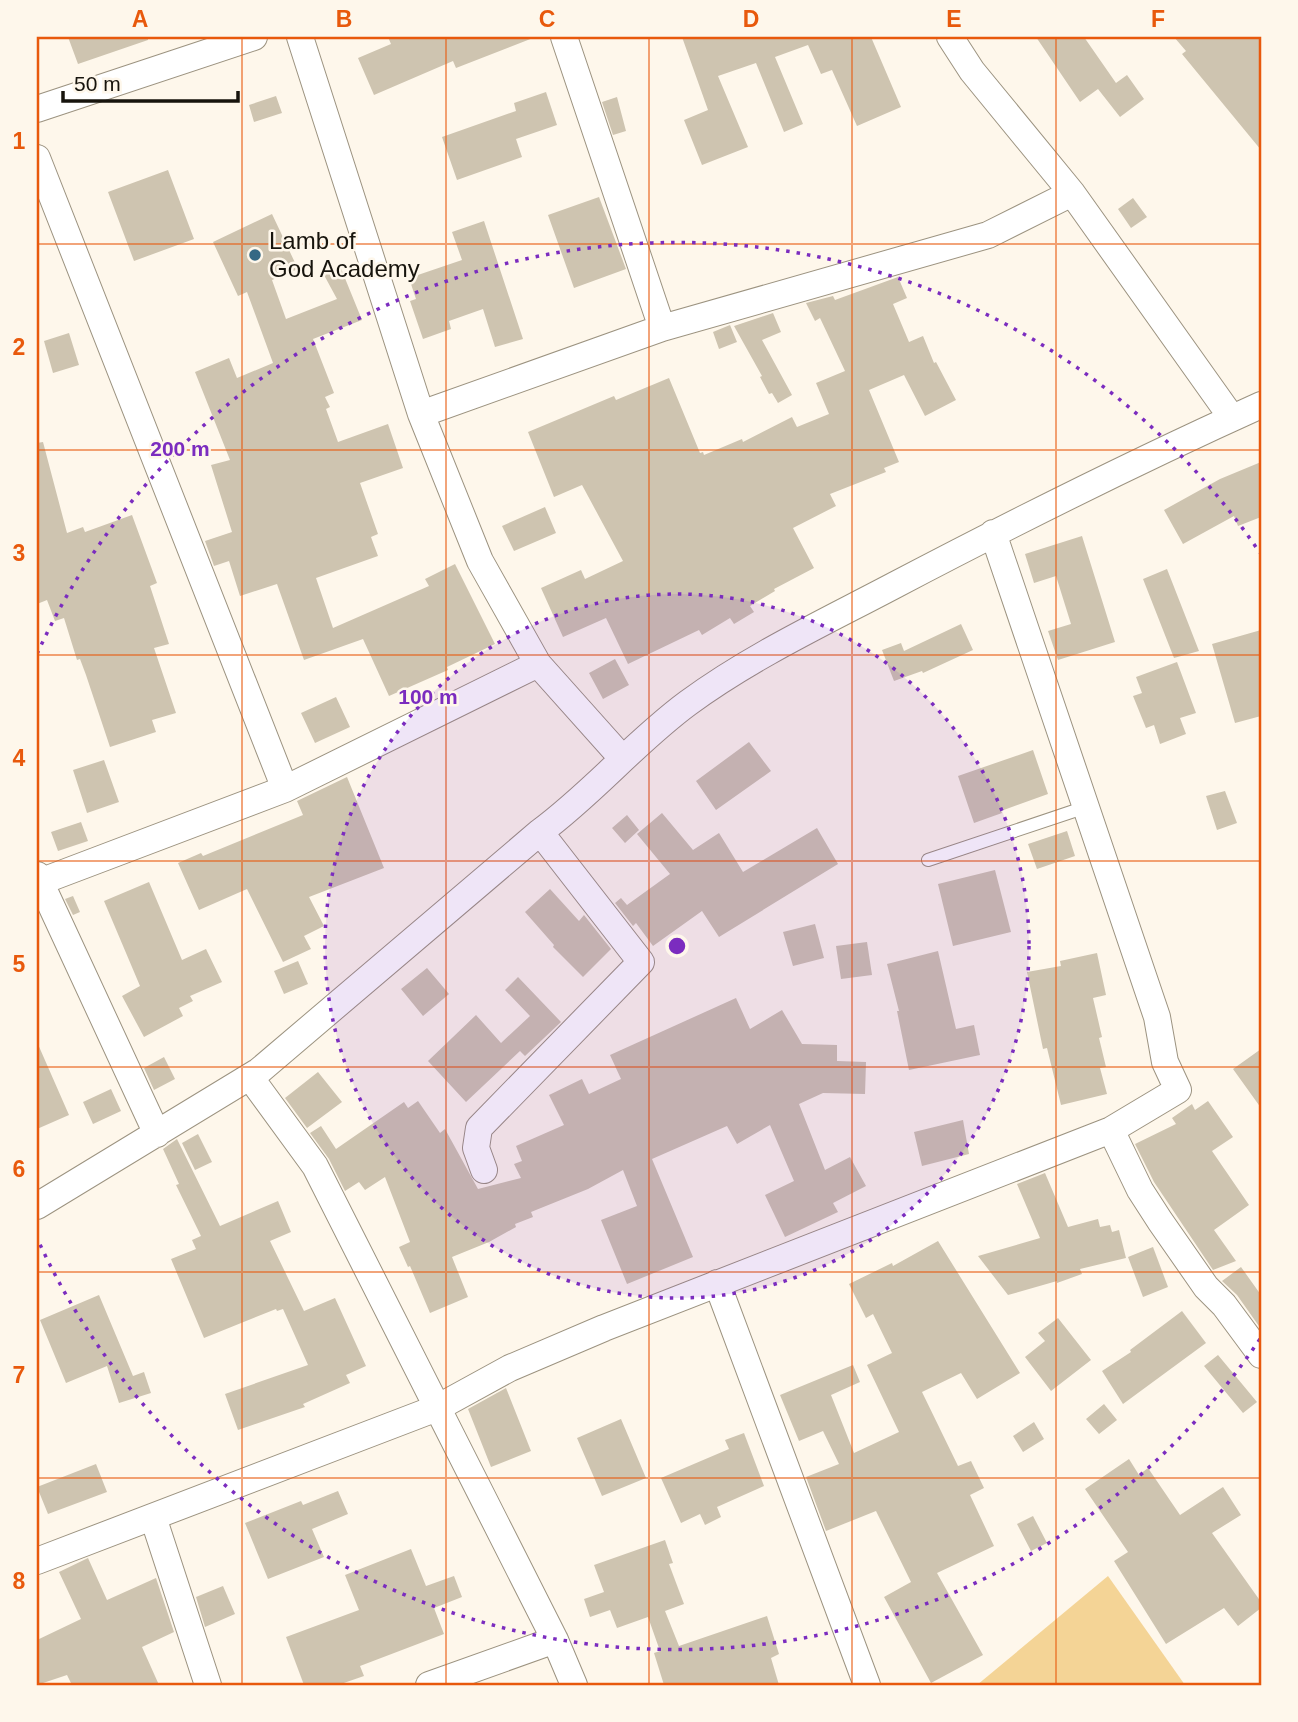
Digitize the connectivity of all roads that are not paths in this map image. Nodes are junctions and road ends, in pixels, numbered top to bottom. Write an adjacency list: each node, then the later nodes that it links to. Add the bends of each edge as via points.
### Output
1 (254, 37): 5 (street)
2 (300, 37): 10 (street)
3 (565, 37): 8 (street)
4 (950, 37): 7 (street, via 972,71)
5 (37, 108)
6 (37, 158): 15 (street)
7 (1072, 193): 8 (street, via 988,235); 11 (street)
8 (662, 328): 10 (street)
9 (1261, 405): 11 (street)
10 (421, 414): 13 (street, via 480,561)
11 (1232, 418): 12 (street)
12 (993, 533): 14 (street, via 763,654 687,703); 16 (street)
13 (538, 664): 14 (street); 15 (street)
14 (622, 758): 17 (street, via 569,810)
15 (285, 789): 19 (street)
16 (1086, 807): 18 (lane); 21 (street, via 1157,1017 1165,1062 1178,1090)
17 (540, 831): 20 (street); 23 (street, via 641,962 479,1128 476,1148)
18 (928, 860)
19 (38, 880): 22 (street)
20 (250, 1077): 22 (street); 27 (street, via 315,1166)
21 (1111, 1130): 25 (street); 26 (street, via 1160,1221)
22 (158, 1133): 24 (street)
23 (484, 1170)
24 (37, 1206)
25 (717, 1283): 27 (street, via 510,1368); 34 (street)
26 (1261, 1355)
27 (437, 1408): 28 (street); 30 (street)
28 (153, 1517): 29 (street); 31 (street)
29 (37, 1561)
30 (555, 1640): 32 (street); 33 (street)
31 (208, 1685)
32 (429, 1685)
33 (574, 1685)
34 (867, 1685)

